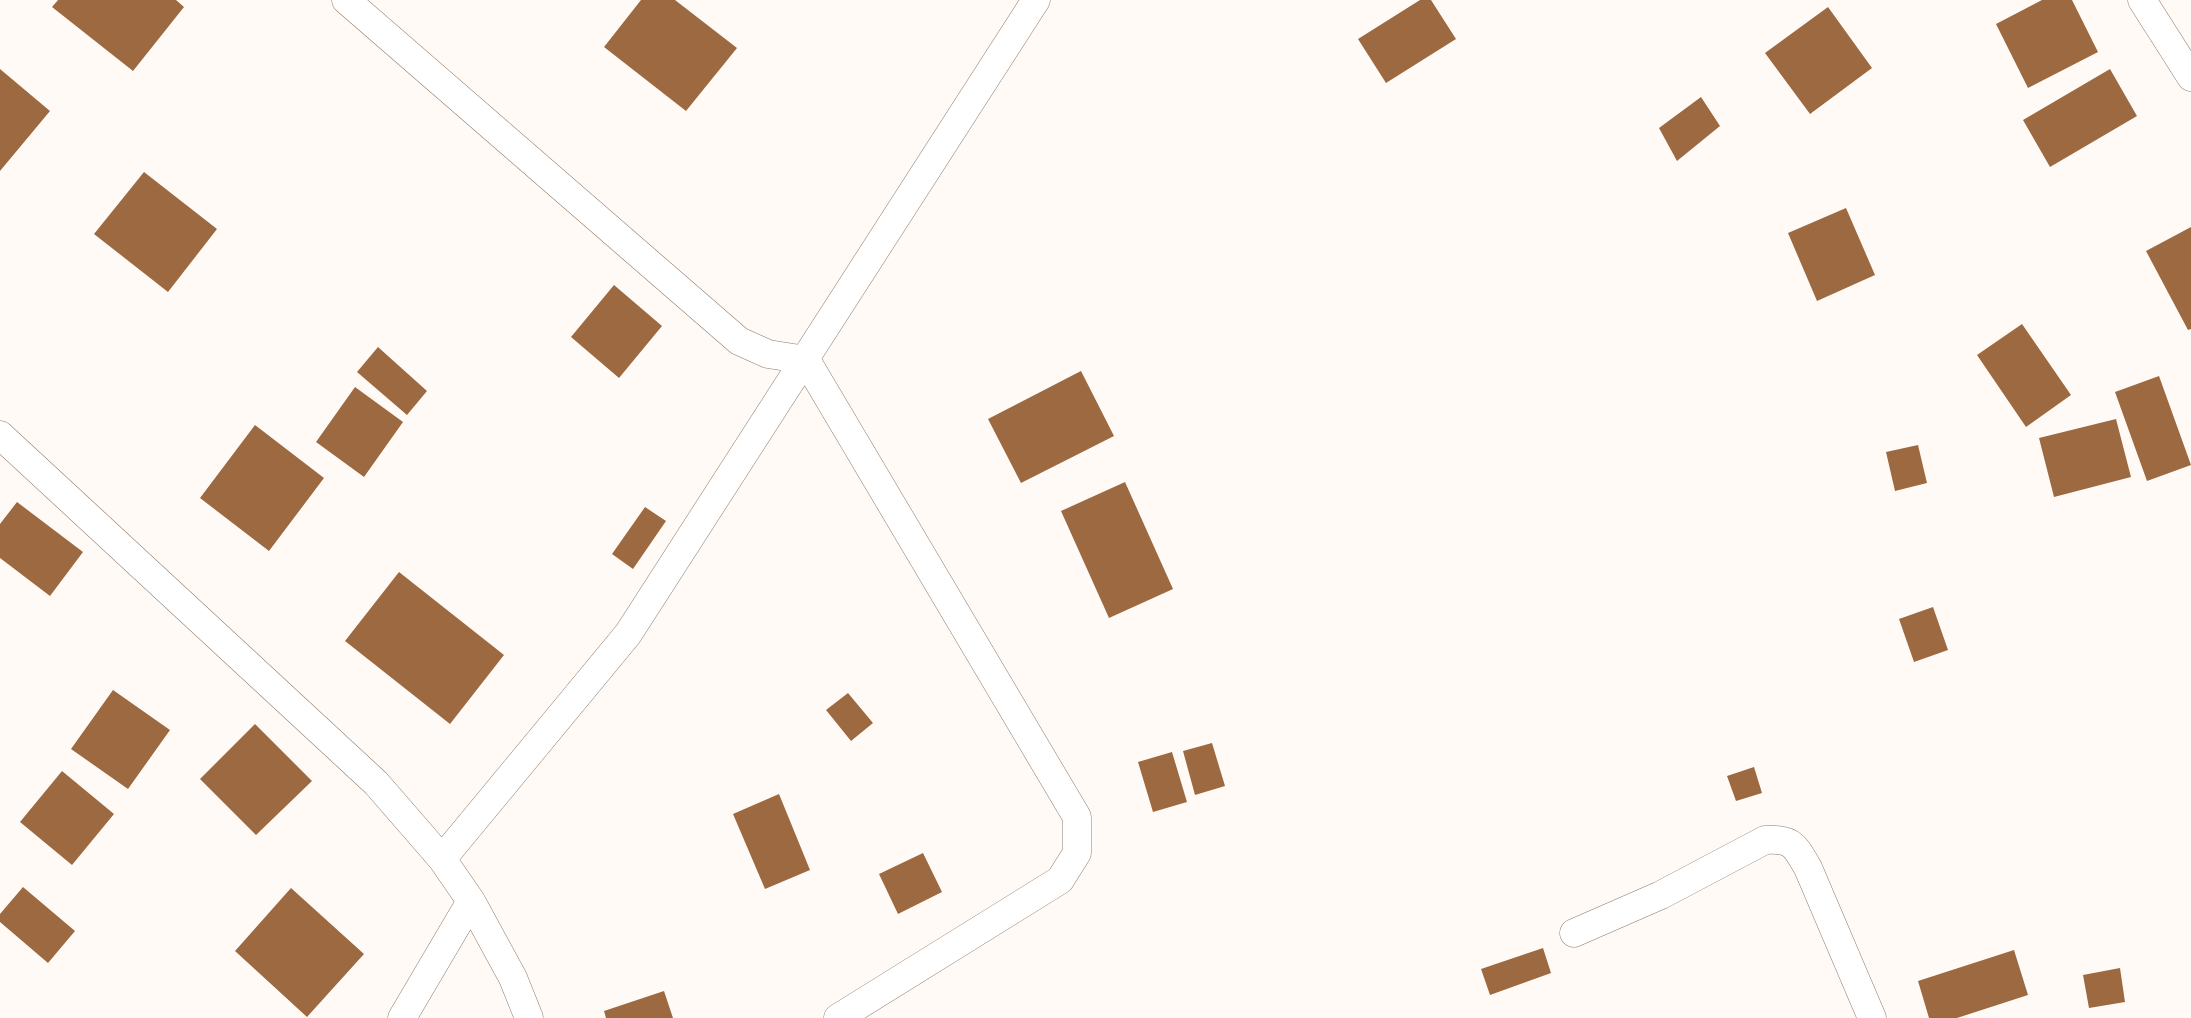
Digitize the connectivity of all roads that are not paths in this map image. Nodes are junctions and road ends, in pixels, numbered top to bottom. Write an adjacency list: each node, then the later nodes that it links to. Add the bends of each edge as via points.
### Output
1 (346, 0): 5 (street, via 739,341 768,354)
2 (1036, 0): 5 (street)
3 (2142, 0): 4 (street)
4 (2191, 77)
5 (806, 360): 7 (street, via 628,634); 12 (street, via 1077,817 1077,853 1060,880)
6 (0, 435): 7 (street, via 376,783)
7 (442, 859): 8 (street)
8 (471, 901): 10 (street); 11 (street, via 513,978)
9 (1574, 933): 13 (street, via 1662,895 1764,840 1780,839 1795,845 1808,868)
10 (402, 1018)
11 (529, 1018)
12 (838, 1018)
13 (1872, 1018)

